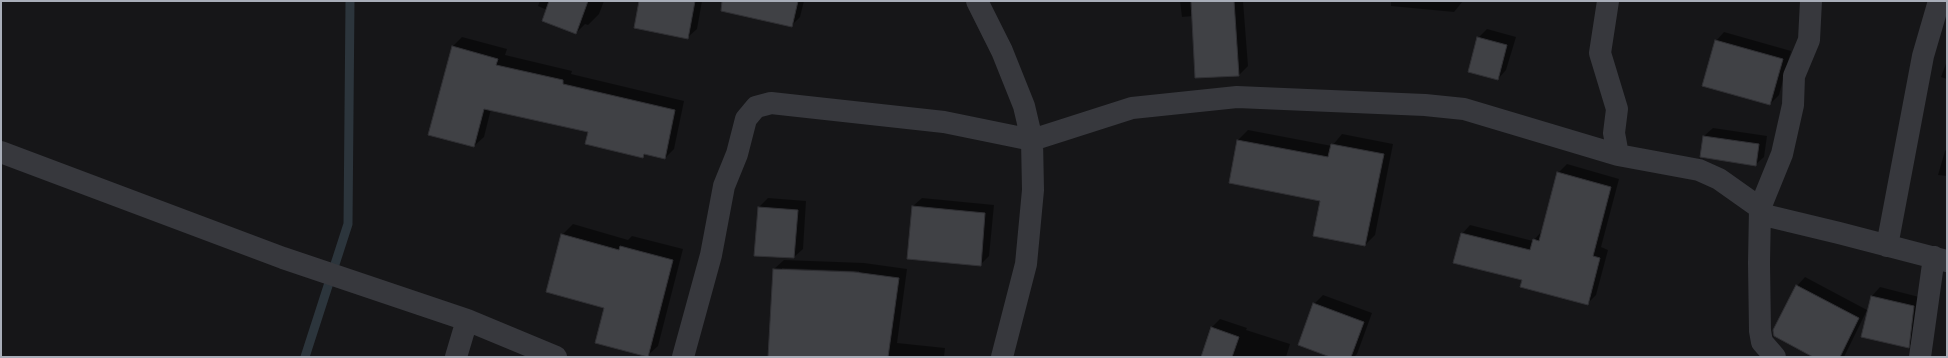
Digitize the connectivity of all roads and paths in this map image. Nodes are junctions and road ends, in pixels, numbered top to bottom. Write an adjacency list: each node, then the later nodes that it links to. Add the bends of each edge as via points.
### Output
1 (977, 1): 5 (street, via 1002,51 1024,106)
2 (1608, 1): 7 (street, via 1600,53 1617,109 1614,133)
3 (1812, 1): 8 (street, via 1809,40 1794,76 1793,105 1782,154)
4 (1939, 1): 9 (street, via 1923,56)
5 (1032, 140): 7 (street, via 1132,108 1237,97 1464,109); 14 (street, via 937,121 771,103 756,107 746,119 724,186 711,255); 15 (street, via 1033,190 1026,264)
6 (1, 152): 11 (street, via 283,258)
7 (1618, 155): 8 (street, via 1699,170 1719,179)
8 (1760, 211): 9 (street); 16 (street, via 1760,331 1762,342)
9 (1887, 246): 10 (street)
10 (1943, 257): 17 (street)
11 (467, 320): 12 (street); 13 (street)
12 (456, 357)
13 (556, 357)
14 (683, 357)
15 (1002, 357)
16 (1775, 357)
17 (1920, 357)

